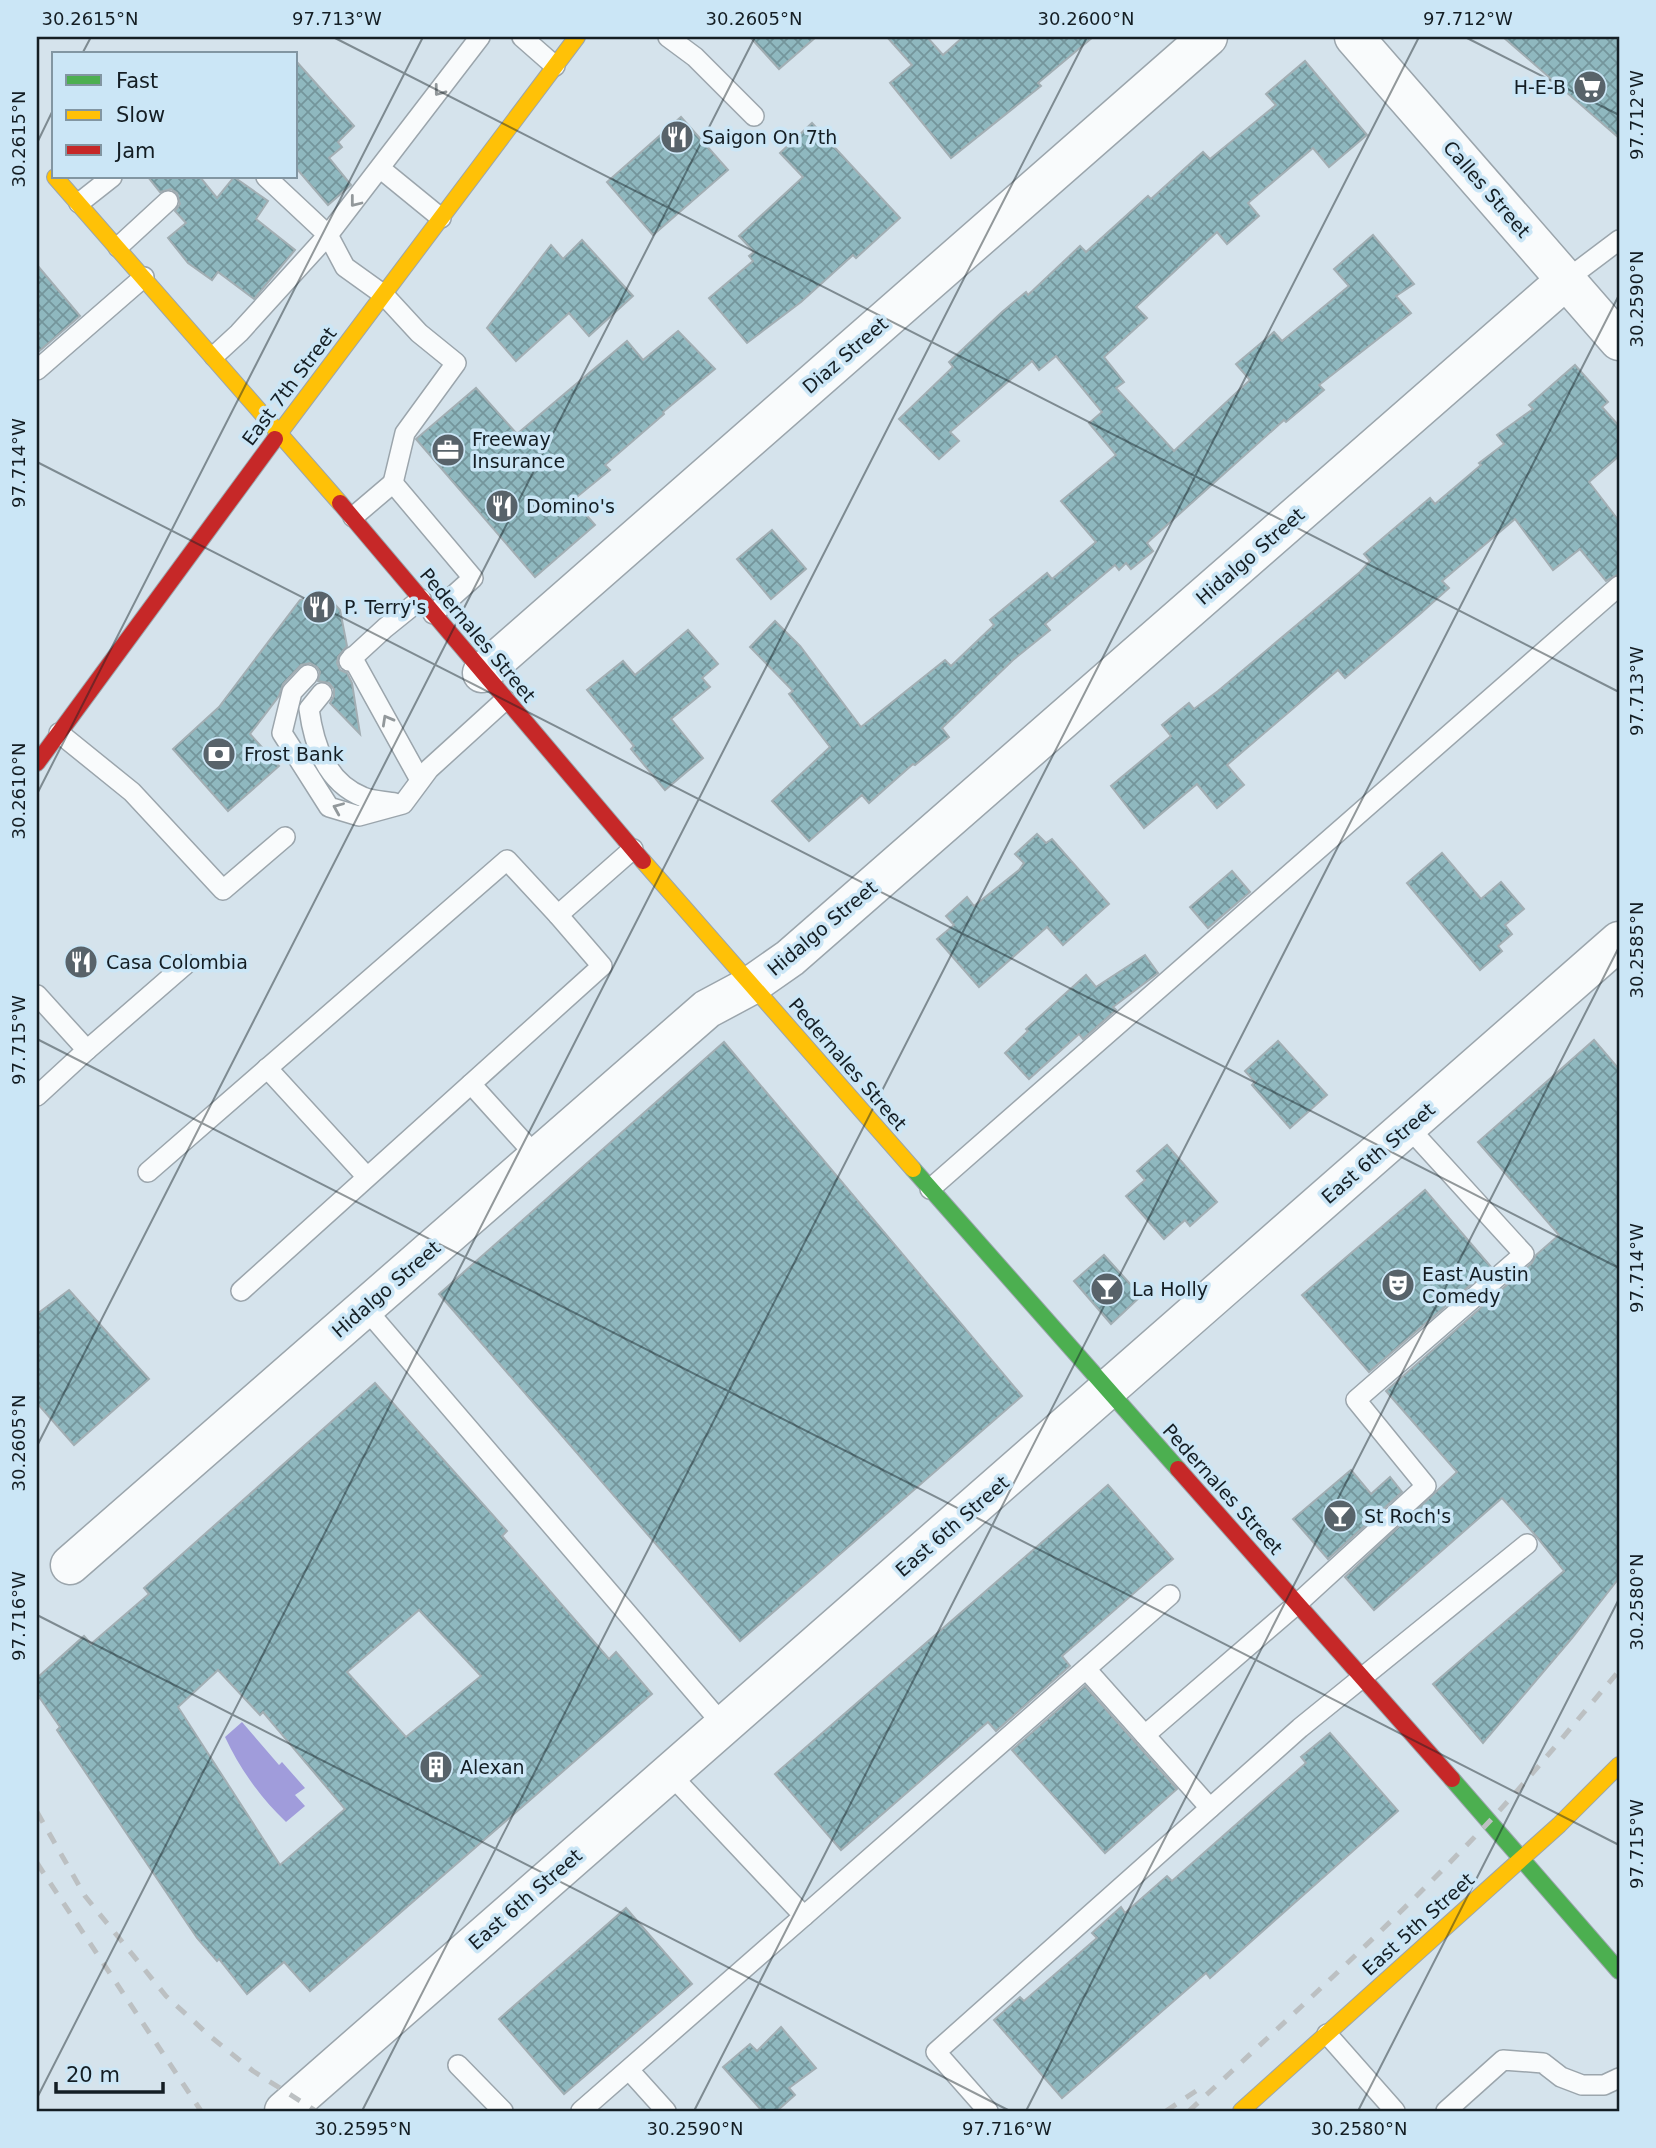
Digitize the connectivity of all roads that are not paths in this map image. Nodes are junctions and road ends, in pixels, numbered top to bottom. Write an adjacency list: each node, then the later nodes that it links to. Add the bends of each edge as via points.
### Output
1 (480, 37): 9 (lane, one-way to 9)
2 (522, 37): 7 (lane)
3 (577, 37): 7 (street, East 7th Street)
4 (668, 37): 8 (lane, via 695,57)
5 (1208, 37): 31 (street, Diaz Street)
6 (1354, 37): 20 (street, Calles Street)
7 (555, 66): 15 (street, East 7th Street)
8 (754, 116)
9 (381, 169): 15 (lane); 16 (lane, one-way to 16)
10 (56, 178): 14 (street, Pedernales Street)
11 (111, 178): 14 (lane)
12 (267, 178): 16 (lane)
13 (168, 201): 18 (lane)
14 (79, 203): 18 (street, Pedernales Street)
15 (441, 218): 21 (street, East 7th Street)
16 (328, 235): 21 (lane, via 345,267); 23 (lane)
17 (1619, 240): 20 (lane)
18 (118, 247): 19 (street, Pedernales Street)
19 (144, 277): 23 (street, Pedernales Street); 24 (lane)
20 (1566, 281): 22 (street, Calles Street); 42 (street, Hidalgo Street, via 790,958)
21 (384, 295): 25 (street, East 7th Street); 26 (lane, via 456,363 405,433)
22 (1619, 341)
23 (214, 356): 25 (street, Pedernales Street)
24 (37, 370)
25 (280, 432): 27 (street, Pedernales Street); 33 (street, East 7th Street)
26 (393, 483): 27 (lane); 29 (lane, via 473,578)
27 (353, 517): 29 (street, Pedernales Street)
28 (1619, 586): 52 (lane)
29 (427, 606): 31 (street, Pedernales Street); 35 (lane, one-way to 29, via 350,659)
30 (308, 674): 36 (lane, one-way to 30, via 359,816 329,807 282,733 292,692)
31 (494, 686): 35 (lane); 38 (street, Pedernales Street)
32 (322, 693): 36 (lane, via 309,709 310,719 313,740 334,778 363,797)
33 (59, 733): 34 (street, East 7th Street); 37 (lane, via 132,792 223,890)
34 (37, 763)
35 (420, 780): 36 (lane)
36 (403, 804)
37 (285, 837)
38 (633, 849): 39 (lane); 42 (street, Pedernales Street)
39 (558, 915): 45 (lane, via 508,860); 46 (lane, via 602,966)
40 (1617, 947): 48 (street, East 6th Street)
41 (187, 964): 44 (lane)
42 (750, 986): 49 (street, Hidalgo Street, via 707,1009); 52 (street, Pedernales Street)
43 (37, 995): 44 (lane)
44 (87, 1050): 47 (lane)
45 (267, 1068): 50 (lane); 51 (lane)
46 (471, 1084): 49 (lane); 51 (lane)
47 (37, 1096)
48 (1408, 1127): 55 (street, East 6th Street); 59 (lane, via 1524,1254 1356,1401 1426,1486)
49 (537, 1157): 54 (street, Hidalgo Street)
50 (148, 1172)
51 (367, 1177): 53 (lane)
52 (930, 1189): 55 (street, Pedernales Street)
53 (240, 1291)
54 (365, 1308): 57 (street, Hidalgo Street); 62 (lane)
55 (1107, 1390): 59 (street, Pedernales Street); 62 (street, East 6th Street)
56 (1527, 1545): 61 (lane)
57 (70, 1565)
58 (1170, 1595): 60 (lane)
59 (1297, 1604): 61 (street, Pedernales Street); 63 (lane)
60 (1086, 1669): 63 (lane); 68 (lane)
61 (1362, 1676): 66 (lane); 67 (street, Pedernales Street)
62 (724, 1726): 65 (street, East 6th Street)
63 (1145, 1735): 66 (lane)
64 (1619, 1765): 67 (street, East 5th Street)
65 (669, 1773): 68 (lane); 74 (street, East 6th Street)
66 (1210, 1808): 78 (lane, via 936,2052)
67 (1522, 1858): 69 (street, Pedernales Street); 70 (street, East 5th Street)
68 (804, 1916): 72 (lane)
69 (1619, 1971)
70 (1327, 2034): 79 (street, East 5th Street); 80 (lane)
71 (458, 2064): 75 (lane)
72 (629, 2070): 76 (lane); 77 (lane)
73 (1619, 2078): 81 (lane, via 1604,2085 1582,2085 1561,2077 1544,2063 1503,2060)
74 (284, 2111)
75 (503, 2111)
76 (581, 2111)
77 (666, 2111)
78 (988, 2111)
79 (1241, 2111)
80 (1395, 2111)
81 (1446, 2111)

